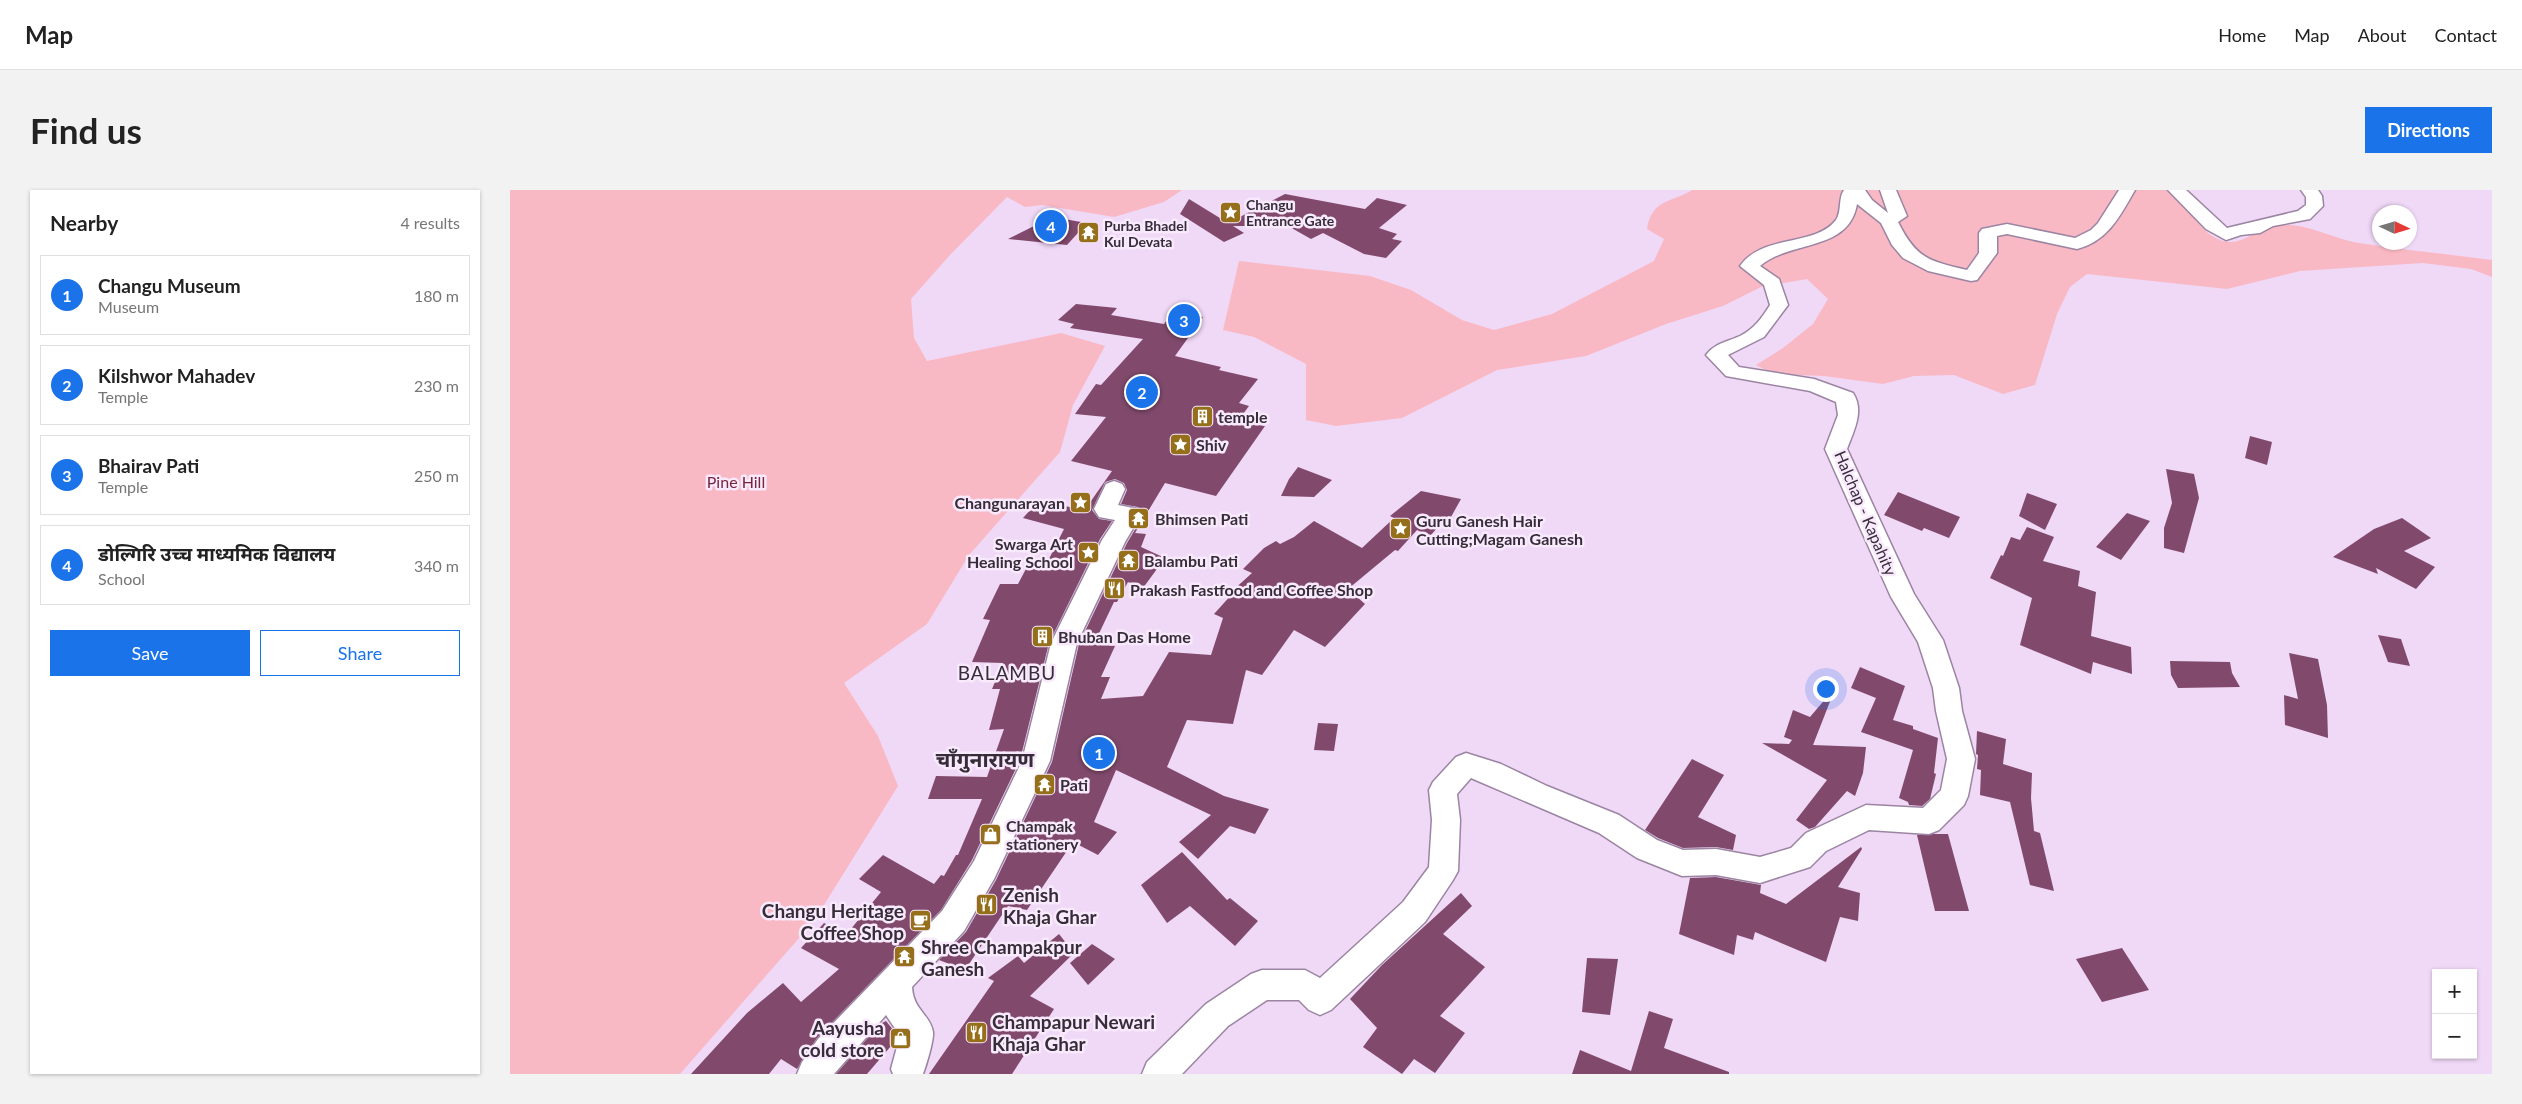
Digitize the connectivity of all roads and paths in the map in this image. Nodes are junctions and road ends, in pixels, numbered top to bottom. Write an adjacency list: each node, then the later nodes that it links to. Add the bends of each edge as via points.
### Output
1 (1856, 190): 6 (street, Halchap - Kapahity, via 1877,214); 11 (street, Halchap - Kapahity, via 1850,193 1844,222 1830,232 1768,252 1749,266 1772,283 1780,305 1769,324 1748,340 1724,347 1716,355 1733,372 1814,385 1846,398 1848,416 1836,449 1903,597 1930,640 1946,688 1961,759 1954,796 1930,821 1866,817 1816,842 1800,858 1760,870 1716,862 1682,863 1646,849 1609,824 1537,796 1491,772 1466,765 1443,790 1446,820 1442,871 1414,912 1320,999 1305,985 1262,985 1217,1015)
2 (1888, 190): 6 (street, via 1898,216)
3 (2127, 190): 6 (street, via 2105,226 2077,244 2007,229 1988,233 1988,253 1971,276 1942,269 1904,249)
4 (2176, 190): 5 (street, via 2216,230 2226,235 2304,215 2315,206 2314,196)
5 (2309, 190)
6 (1888, 220)
7 (1114, 489): 8 (street, via 1106,509 1130,515 1114,540 1064,643 1036,761 1023,792 984,870 953,921)
8 (896, 981): 9 (street, via 897,1004 917,1033); 10 (street, via 830,1051)
9 (908, 1069)
10 (814, 1074)
11 (1159, 1074)

